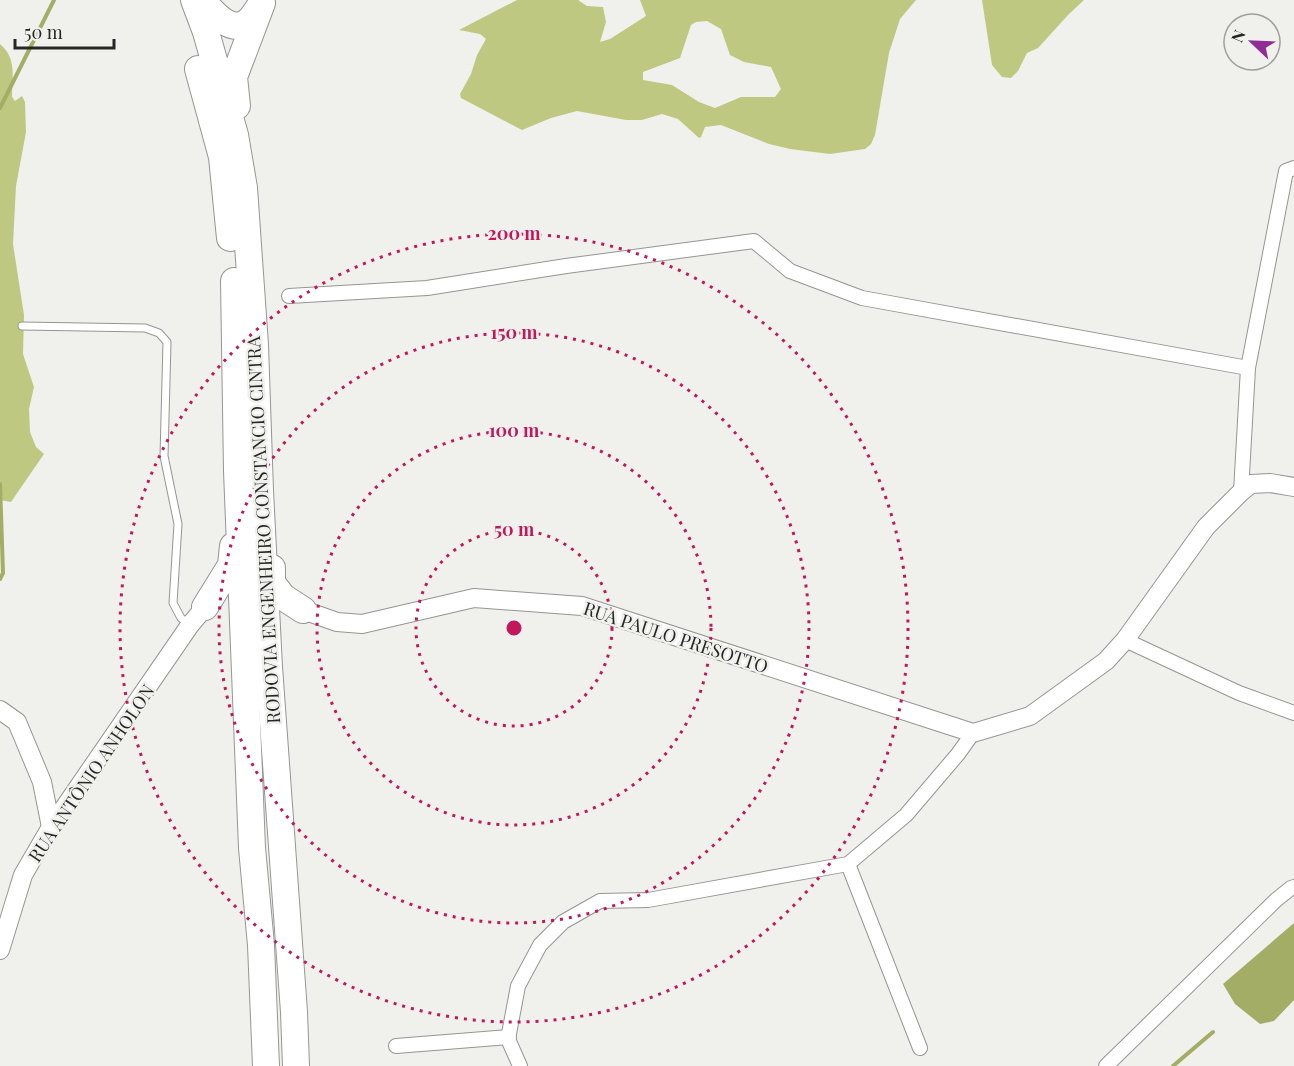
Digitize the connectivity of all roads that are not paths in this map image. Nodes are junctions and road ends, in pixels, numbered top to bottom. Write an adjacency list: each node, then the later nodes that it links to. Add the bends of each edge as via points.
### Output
1 (176, 0): 10 (highway, RODOVIA ENGENHEIRO CONSTANCIO CINTRA, via 222,157 234,270)
2 (194, 0): 6 (highway, RODOVIA ENGENHEIRO CONSTANCIO CINTRA, via 235,135)
3 (202, 0): 4 (highway, via 220,19 236,26 248,22)
4 (262, 2): 6 (highway, via 234,77)
5 (1294, 168): 9 (street, via 1286,171)
6 (244, 188): 12 (highway, RODOVIA ENGENHEIRO CONSTANCIO CINTRA)
7 (288, 296): 9 (street, via 427,288 754,241 790,271 862,298)
8 (22, 326): 15 (lane, via 145,328 159,333 167,342 164,456 178,524 173,603 181,618)
9 (1248, 368): 13 (street)
10 (237, 471): 15 (highway, via 231,565); 17 (highway, RODOVIA ENGENHEIRO CONSTANCIO CINTRA)
11 (1294, 488): 13 (street, via 1251,484)
12 (260, 491): 14 (highway, via 272,558 272,583 283,597); 17 (highway, RODOVIA ENGENHEIRO CONSTANCIO CINTRA)
13 (1241, 492): 16 (street, via 1206,527)
14 (303, 610): 17 (highway, via 274,603); 20 (street, RUA PAULO PRESOTTO, via 337,622 362,624 474,598 582,606)
15 (198, 616): 17 (highway, via 226,593 230,594); 21 (street, RUA ANTÔNIO ANHOLON)
16 (1125, 640): 19 (street, via 1239,693); 20 (street, via 1106,661 1030,716)
17 (257, 667): 28 (highway, RODOVIA ENGENHEIRO CONSTANCIO CINTRA, via 252,848); 29 (highway, RODOVIA ENGENHEIRO CONSTANCIO CINTRA, via 294,1012)
18 (0, 710): 21 (street, via 17,722 42,782)
19 (1294, 713)
20 (973, 733): 22 (street, via 906,815)
21 (51, 827): 24 (street, RUA ANTÔNIO ANHOLON, via 23,875)
22 (848, 864): 25 (street, via 648,900 600,901 563,922 540,945 518,986); 27 (street)
23 (1294, 887): 31 (street)
24 (0, 950)
25 (509, 1037): 26 (street); 30 (street)
26 (396, 1046)
27 (920, 1048)
28 (266, 1066)
29 (296, 1066)
30 (520, 1066)
31 (1106, 1066)

